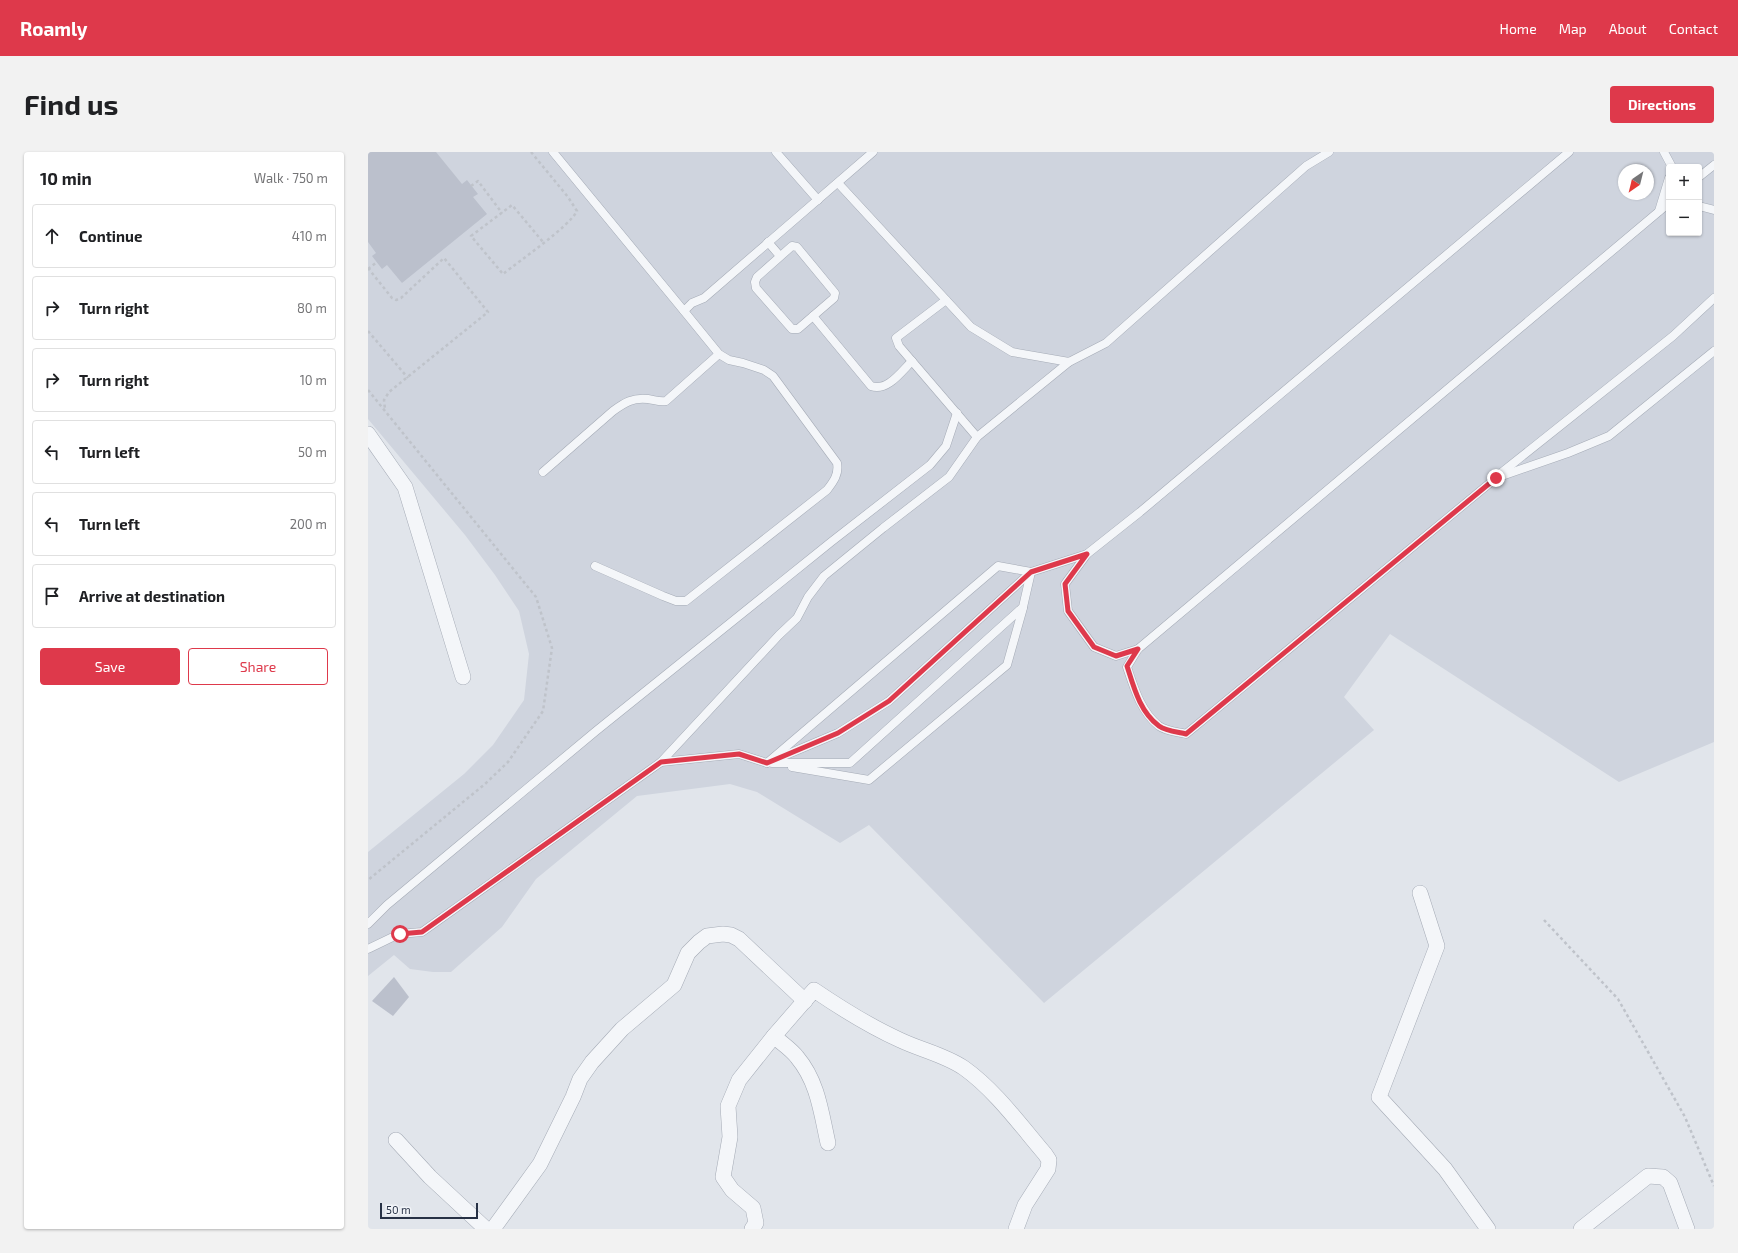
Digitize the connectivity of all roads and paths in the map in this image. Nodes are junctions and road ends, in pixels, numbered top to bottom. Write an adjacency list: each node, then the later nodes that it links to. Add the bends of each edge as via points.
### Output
1 (530, 152): 21 (path, via 577,210 574,217)
2 (553, 152): 28 (lane)
3 (776, 152): 14 (lane)
4 (873, 152): 11 (lane)
5 (1329, 152): 34 (lane, via 1306,166 1106,343)
6 (1569, 152): 43 (lane)
7 (1664, 152): 8 (lane)
8 (1670, 164)
9 (1714, 165): 10 (lane)
10 (1702, 175)
11 (838, 183): 14 (lane); 27 (lane)
12 (471, 186): 20 (path, via 478,181)
13 (1666, 188): 19 (lane)
14 (818, 200): 22 (lane)
15 (1666, 205): 19 (lane)
16 (1702, 207): 18 (lane)
17 (1666, 209): 19 (lane)
18 (1714, 210)
19 (1659, 211): 47 (lane)
20 (502, 213): 21 (path, via 512,205); 21 (path, via 471,236 502,274)
21 (543, 242)
22 (768, 242): 23 (lane); 28 (lane, via 704,298 692,303)
23 (780, 256): 29 (lane, via 792,246 797,247 834,294 834,298); 29 (lane, via 756,277 756,288 792,329 798,329)
24 (377, 262): 25 (path)
25 (368, 269): 35 (path, via 396,300 444,258 488,312)
26 (1714, 298): 42 (lane, via 1673,336)
27 (946, 300): 33 (lane, via 896,338 899,346); 34 (lane, via 971,327 1012,352)
28 (684, 311): 32 (lane)
29 (812, 316): 33 (lane, via 871,386 885,386)
30 (368, 331): 35 (path)
31 (1714, 351): 42 (lane, via 1609,436)
32 (719, 354): 41 (lane, via 666,401 639,398 625,402); 44 (lane, via 729,360 764,370 772,376 837,463 835,478 822,494 686,601 676,601)
33 (912, 361): 38 (lane)
34 (1070, 362): 40 (lane)
35 (408, 378): 37 (path, via 389,392 384,400)
36 (368, 390): 37 (path)
37 (385, 410): 51 (path, via 536,597 552,648 543,711 508,762)
38 (957, 413): 40 (lane); 54 (lane, via 946,446 930,465 596,731 387,905)
39 (368, 434): 48 (street, via 404,487)
40 (977, 437): 49 (lane, via 949,477 824,576 808,597 797,618)
41 (543, 472)
42 (1496, 478): 47 (lane, via 1186,734 1160,727 1146,713 1127,666)
43 (1087, 554): 45 (lane); 47 (lane, via 1065,584 1068,611 1094,647 1116,656)
44 (595, 566)
45 (1031, 572): 46 (lane); 50 (lane, via 889,701 838,733); 50 (lane, via 998,566)
46 (1023, 607): 50 (lane, via 850,763); 50 (lane, via 1006,664 869,780)
47 (1138, 649)
48 (463, 678)
49 (661, 762): 50 (lane, via 739,754); 55 (lane, via 422,932 400,934)
50 (767, 763)
51 (368, 880)
52 (1420, 893): 65 (street, via 1437,946 1379,1097 1444,1168)
53 (1544, 920): 60 (path, via 1618,999 1685,1117)
54 (368, 924)
55 (368, 949)
56 (805, 1001): 57 (street); 62 (street, via 739,940 731,935 707,936 688,953 674,985 622,1029 592,1062 580,1079 540,1164); 64 (street, via 814,990 849,1015 874,1028 955,1062 990,1091 1049,1160 1048,1169 1025,1205)
57 (774, 1036): 59 (street, via 796,1056 807,1071 815,1088); 63 (street, via 739,1080 728,1106 730,1137 723,1177 732,1190 753,1208 756,1223)
58 (396, 1140): 61 (street, via 430,1177)
59 (828, 1143)
60 (1714, 1186)
61 (486, 1229)
62 (493, 1229)
63 (752, 1229)
64 (1016, 1229)
65 (1488, 1229)
66 (1581, 1229): 67 (street, via 1648,1176 1663,1177 1670,1183)
67 (1687, 1229)

